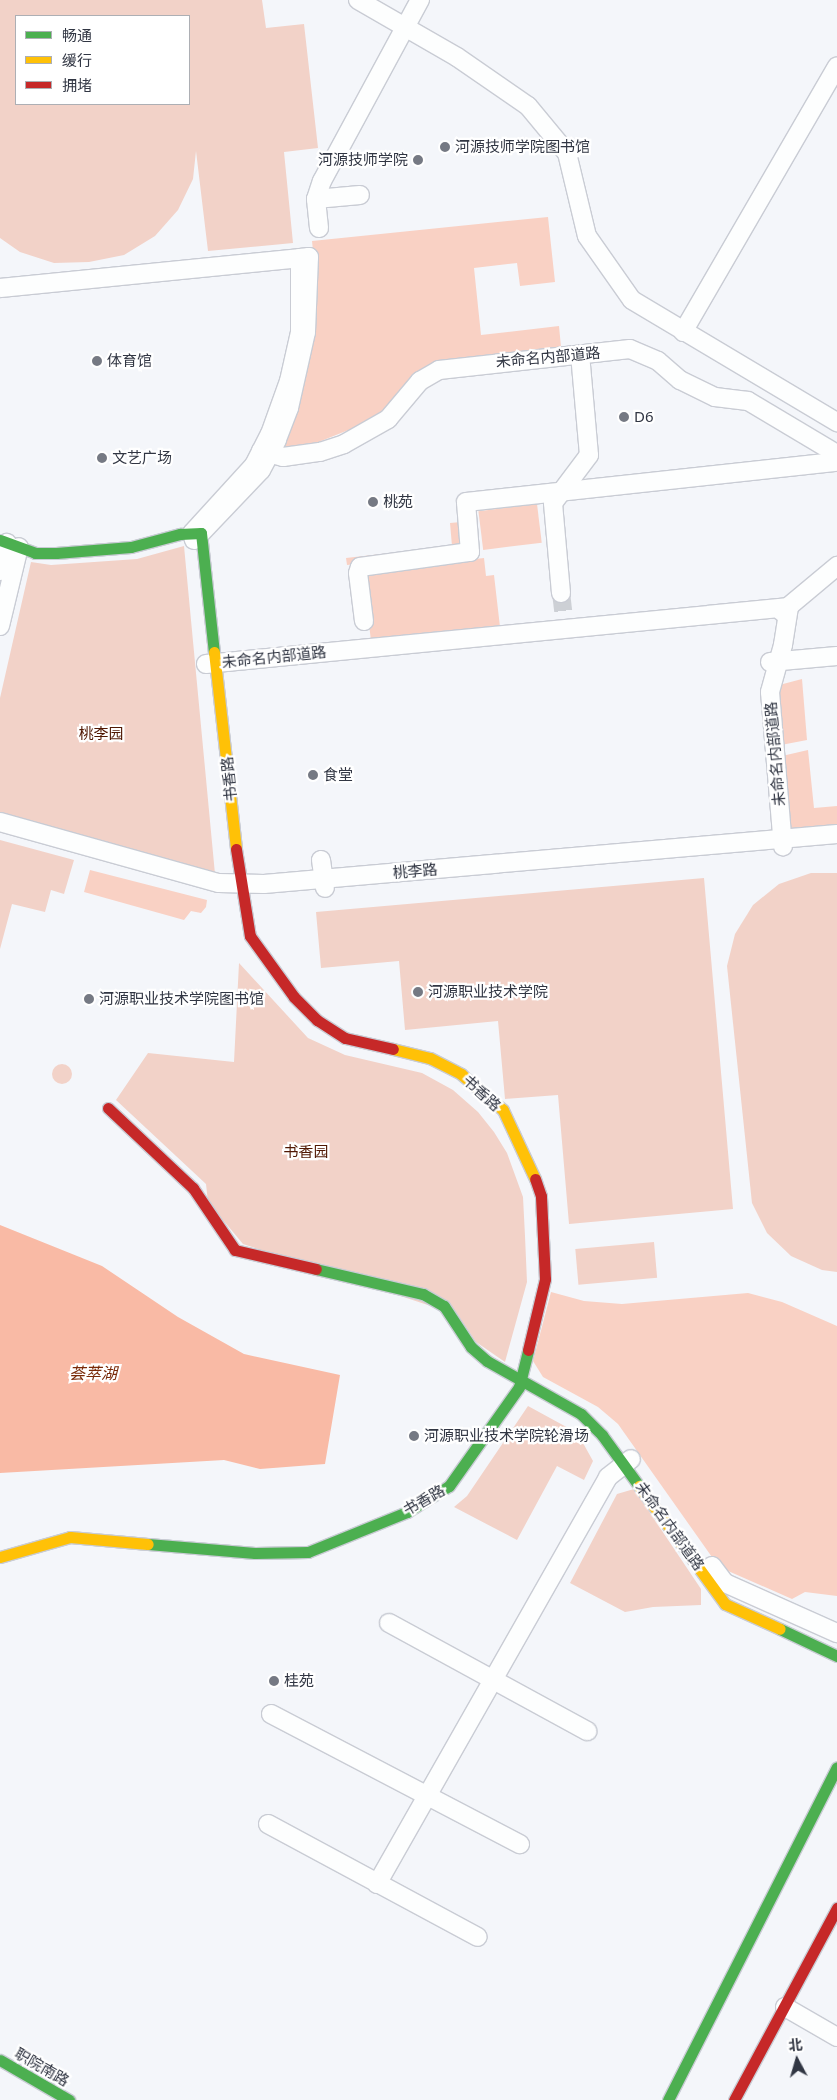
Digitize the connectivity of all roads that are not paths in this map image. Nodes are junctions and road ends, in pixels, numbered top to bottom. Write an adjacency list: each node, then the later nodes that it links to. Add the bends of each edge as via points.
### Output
1 (358, 0): 4 (street)
2 (377, 0): 4 (street)
3 (420, 0): 4 (street)
4 (408, 23): 7 (street, via 322,181); 10 (street, via 533,97 572,145 593,229 637,292)
5 (837, 66): 10 (street)
6 (360, 195): 7 (street)
7 (316, 199): 8 (street)
8 (319, 228)
9 (0, 288): 14 (street, via 309,257 306,332 289,408)
10 (685, 328): 12 (street); 13 (street)
11 (576, 354): 14 (street, 未命名内部道路, via 439,370 420,381 388,419 370,432 320,452 283,457); 15 (street, 未命名内部道路, via 630,349 658,361 680,380 715,397 748,401); 17 (street, via 589,455)
12 (837, 412)
13 (837, 422)
14 (265, 452): 18 (street, via 261,470)
15 (837, 455): 17 (street)
16 (837, 462): 17 (street)
17 (555, 491): 22 (street, via 545,502); 24 (street, via 466,502 471,549 468,553 360,567)
18 (197, 536): 19 (street, via 132,554 56,559 34,558); 28 (street, 书香路)
19 (8, 546): 21 (street); 25 (street)
20 (837, 566): 23 (street)
21 (0, 571)
22 (557, 594)
23 (786, 609): 27 (street, 未命名内部道路); 28 (street, 未命名内部道路, via 561,627)
24 (364, 621)
25 (0, 626)
26 (837, 656): 27 (street)
27 (773, 662): 33 (street, 未命名内部道路, via 770,692)
28 (211, 666): 36 (street, 书香路)
29 (0, 822): 36 (street, 桃李路)
30 (0, 830): 36 (street, 桃李路, via 218,890)
31 (837, 834): 33 (street, 桃李路)
32 (837, 842): 33 (street, 桃李路)
33 (779, 843): 35 (street, 桃李路)
34 (322, 860): 35 (street)
35 (325, 884): 36 (street, 桃李路, via 265,894)
36 (237, 888): 38 (street, 书香路, via 243,938 288,1000 314,1024 341,1042 426,1062 457,1078 497,1116 511,1138 535,1198 539,1280)
37 (108, 1108): 38 (street, via 193,1188 235,1250 423,1294 444,1306 471,1347 487,1361)
38 (516, 1375): 39 (street, 未命名内部道路, via 588,1412); 40 (street, 书香路, via 513,1386 445,1479 405,1504 307,1544 254,1545 112,1529 70,1528); 41 (street, 书香路, via 449,1486 407,1512 308,1552 255,1553 70,1538)
39 (627, 1461): 43 (street, 未命名内部道路, via 725,1583); 44 (street, 未命名内部道路, via 725,1604); 45 (street, via 608,1477)
40 (0, 1548)
41 (0, 1557)
42 (389, 1623): 45 (street)
43 (837, 1633)
44 (837, 1656)
45 (493, 1680): 47 (street); 49 (street)
46 (270, 1714): 49 (street)
47 (587, 1731)
48 (837, 1767): 60 (street)
49 (426, 1797): 51 (street); 52 (street)
50 (268, 1824): 52 (street)
51 (520, 1844)
52 (377, 1884): 55 (street)
53 (837, 1908): 54 (street)
54 (831, 1936): 56 (street)
55 (478, 1937)
56 (785, 2007): 57 (street); 61 (street)
57 (837, 2037)
58 (0, 2060): 59 (street, 职院南路)
59 (69, 2100)
60 (668, 2100)
61 (734, 2100)

